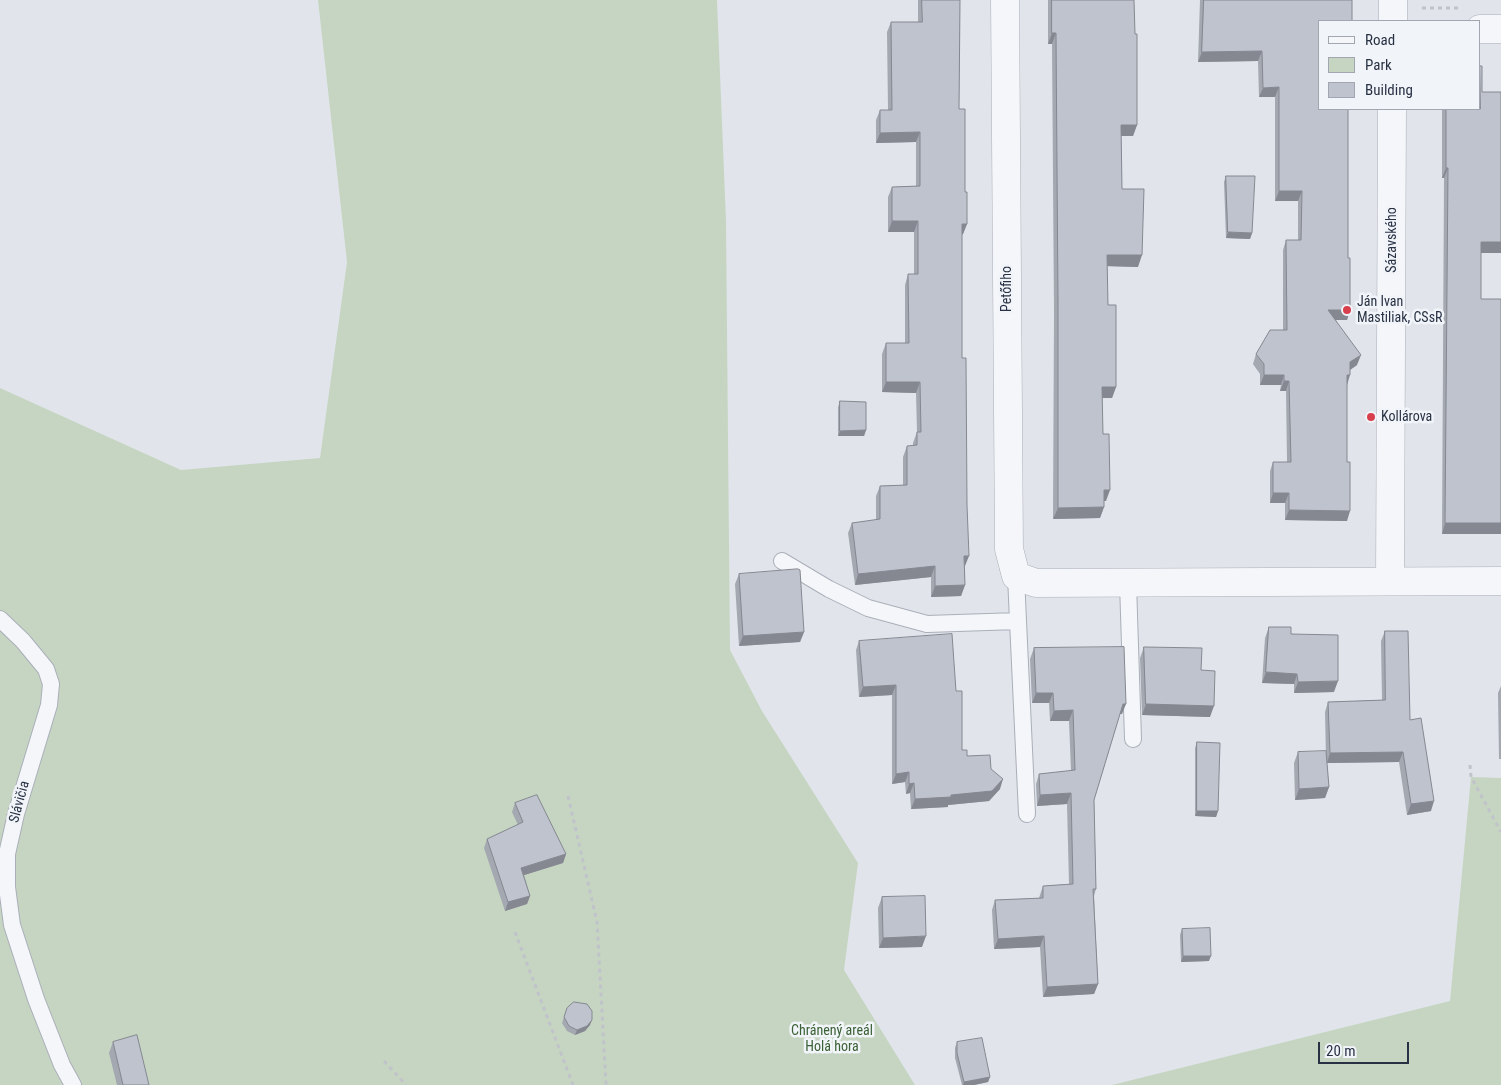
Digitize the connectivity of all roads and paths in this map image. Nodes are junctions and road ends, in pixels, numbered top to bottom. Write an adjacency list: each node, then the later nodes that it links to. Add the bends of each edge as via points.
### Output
1 (1005, 0): 8 (street, Petőfiho, via 1009,549)
2 (1393, 0): 3 (street)
3 (1393, 20)
4 (1481, 29): 5 (street)
5 (1501, 29)
6 (1392, 110): 9 (street, Sázavského)
7 (782, 561): 13 (lane, via 868,608 927,624)
8 (1016, 576): 11 (street, via 1036,583); 13 (lane)
9 (1390, 581): 10 (street); 11 (street)
10 (1501, 581)
11 (1128, 582): 14 (lane)
12 (0, 619): 21 (lane, Slávičia, via 46,669 51,684 49,705 7,854 7,887 12,925 36,999)
13 (1018, 621): 17 (lane)
14 (1133, 739)
15 (1470, 765): 18 (path, via 1471,777)
16 (568, 796): 24 (path, via 596,922)
17 (1027, 814)
18 (1501, 832)
19 (515, 932): 23 (path)
20 (384, 1061): 22 (path)
21 (73, 1085)
22 (406, 1085)
23 (572, 1085)
24 (606, 1085)

